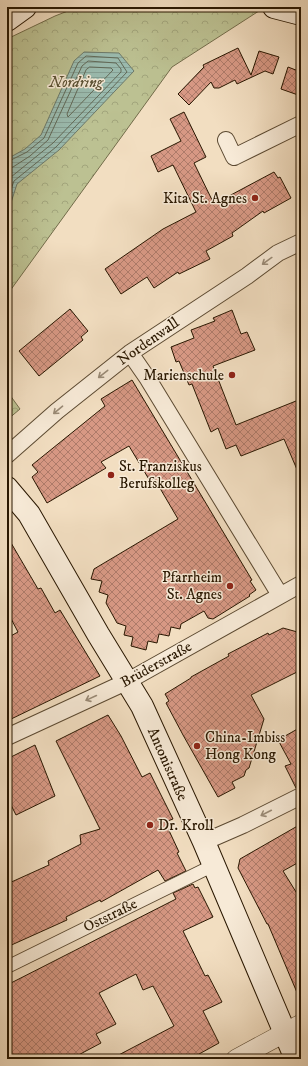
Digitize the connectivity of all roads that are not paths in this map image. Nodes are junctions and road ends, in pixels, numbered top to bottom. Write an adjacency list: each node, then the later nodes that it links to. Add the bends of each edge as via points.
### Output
1 (274, 7): 4 (main road)
2 (297, 7): 3 (main road)
3 (301, 10)
4 (301, 14)
5 (301, 124): 6 (street, via 234,157)
6 (226, 140)
7 (301, 242): 8 (street, Nordenwall, one-way to 8, via 278,253)
8 (130, 352): 9 (street, Nordenwall, one-way to 9); 12 (street)
9 (7, 455)
10 (7, 488): 13 (main road, Antonistraße, via 29,514)
11 (301, 584): 12 (street, Brüderstraße)
12 (280, 595): 13 (street, Brüderstraße)
13 (126, 682): 14 (street, Brüderstraße, one-way to 14); 16 (main road, Antonistraße, via 145,713)
14 (7, 737)
15 (301, 796): 16 (street, one-way to 16)
16 (204, 842): 17 (main road, Antonistraße)
17 (214, 865): 18 (street, Oststraße); 19 (main road, Antonistraße)
18 (7, 966)
19 (293, 1028): 20 (street); 21 (main road, Antonistraße)
20 (236, 1059)
21 (296, 1059)

